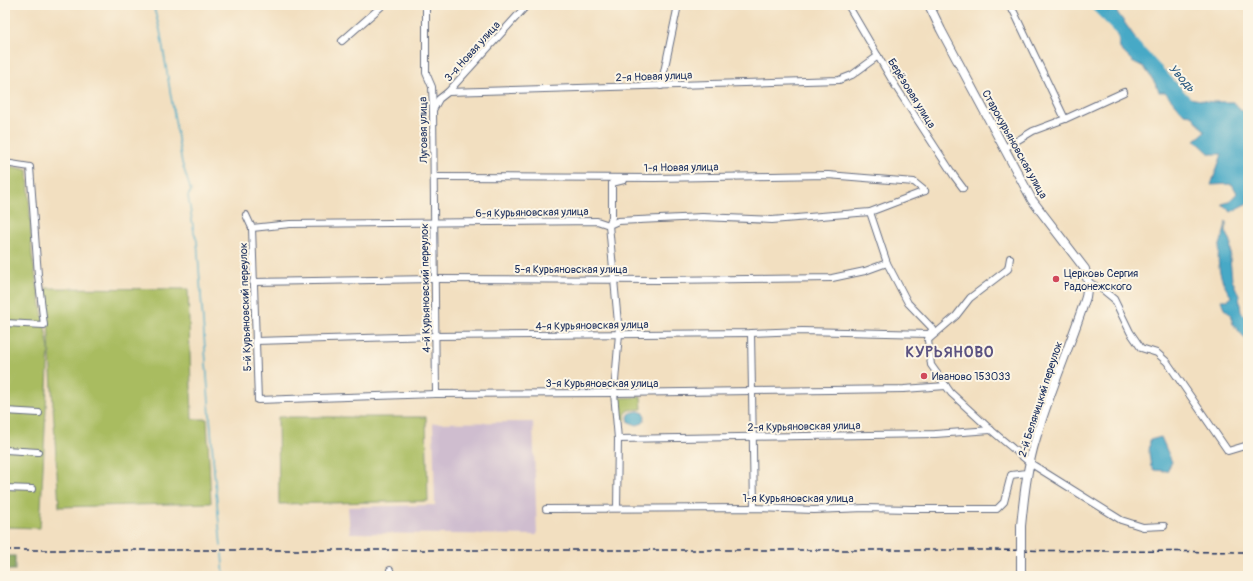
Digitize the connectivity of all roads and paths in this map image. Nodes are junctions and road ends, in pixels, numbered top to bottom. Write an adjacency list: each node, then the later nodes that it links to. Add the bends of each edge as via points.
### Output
1 (383, 5): 8 (street)
2 (426, 5): 13 (street, Луговая улица, via 426,72 432,87)
3 (527, 5): 11 (street, 3-я Новая улица)
4 (678, 5): 10 (street)
5 (848, 5): 9 (street, Берёзовая улица)
6 (929, 5): 15 (main road, Старокурьяновская улица, via 940,30)
7 (1007, 5): 14 (street, via 1014,12)
8 (342, 41)
9 (878, 56): 10 (street, 2-я Новая улица, via 852,75 839,80); 19 (street, Берёзовая улица)
10 (661, 86): 11 (street, 2-я Новая улица)
11 (448, 92): 13 (street, via 439,99)
12 (1124, 92): 14 (street)
13 (433, 110): 18 (street, Луговая улица)
14 (1065, 119): 15 (street, via 1033,131)
15 (1005, 148): 31 (main road, Старокурьяновская улица, via 1032,200 1080,261)
16 (5, 162): 32 (street, via 30,167 44,325)
17 (636, 178): 18 (street, 1-я Новая улица); 20 (street, 1-я Новая улица, via 828,175 914,182); 24 (street, via 612,183 612,217)
18 (434, 180): 23 (street, 4-й Курьяновский переулок)
19 (963, 188)
20 (925, 191): 21 (street, 6-я Курьяновская улица)
21 (870, 212): 24 (street, 6-я Курьяновская улица, via 772,220 702,217 618,221); 27 (street)
22 (246, 215): 25 (street, 5-й Курьяновский переулок)
23 (435, 223): 24 (street, 6-я Курьяновская улица, via 596,221); 25 (street, 6-я Курьяновская улица, via 290,224); 28 (street, 4-й Курьяновский переулок)
24 (609, 225): 29 (street)
25 (252, 228): 30 (street, 5-й Курьяновский переулок)
26 (1010, 258): 36 (street, via 1008,270 970,298 956,316)
27 (887, 263): 29 (street, 5-я Курьяновская улица, via 832,278); 36 (street, via 908,303 933,329)
28 (434, 279): 29 (street, 5-я Курьяновская улица); 30 (street, 5-я Курьяновская улица); 35 (street, 4-й Курьяновский переулок)
29 (614, 280): 34 (street)
30 (253, 282): 37 (street, 5-й Курьяновский переулок)
31 (1088, 282): 48 (street, via 1114,299 1141,348 1157,354 1167,362 1228,451); 51 (main road, 2-й Беляницкий переулок, via 1080,314 1054,383)
32 (5, 323)
33 (751, 333): 34 (street, 4-я Курьяновская улица); 36 (street, 4-я Курьяновская улица, via 802,331); 39 (street)
34 (619, 334): 35 (street, 4-я Курьяновская улица); 40 (street)
35 (436, 336): 37 (street, 4-я Курьяновская улица); 41 (street, 4-й Курьяновский переулок)
36 (929, 337): 38 (street, via 932,365)
37 (255, 341): 42 (street, 5-й Курьяновский переулок)
38 (946, 386): 39 (street, 3-я Курьяновская улица); 45 (street)
39 (752, 391): 40 (street, 3-я Курьяновская улица); 46 (street)
40 (614, 393): 41 (street, 3-я Курьяновская улица); 47 (street)
41 (436, 394): 42 (street, 3-я Курьяновская улица)
42 (258, 400)
43 (5, 411): 44 (street)
44 (40, 414)
45 (991, 430): 46 (street, 2-я Курьяновская улица, via 935,434); 51 (street)
46 (754, 437): 47 (street, 2-я Курьяновская улица); 56 (street)
47 (618, 439): 55 (street)
48 (1248, 445)
49 (5, 450): 50 (street)
50 (38, 452)
51 (1030, 463): 52 (main road, 2-й Беляницкий переулок); 58 (street, via 1122,520 1143,527)
52 (1028, 473): 56 (street, 1-я Курьяновская улица, via 1011,475 1004,502 997,509); 61 (main road, 2-й Беляницкий переулок, bridge, via 1021,526)
53 (5, 488): 54 (street)
54 (32, 489)
55 (617, 508): 56 (street, 1-я Курьяновская улица); 57 (street, 1-я Курьяновская улица)
56 (754, 508)
57 (546, 509)
58 (1164, 526)
59 (545, 576): 60 (street)
60 (552, 576)
61 (1021, 576)

